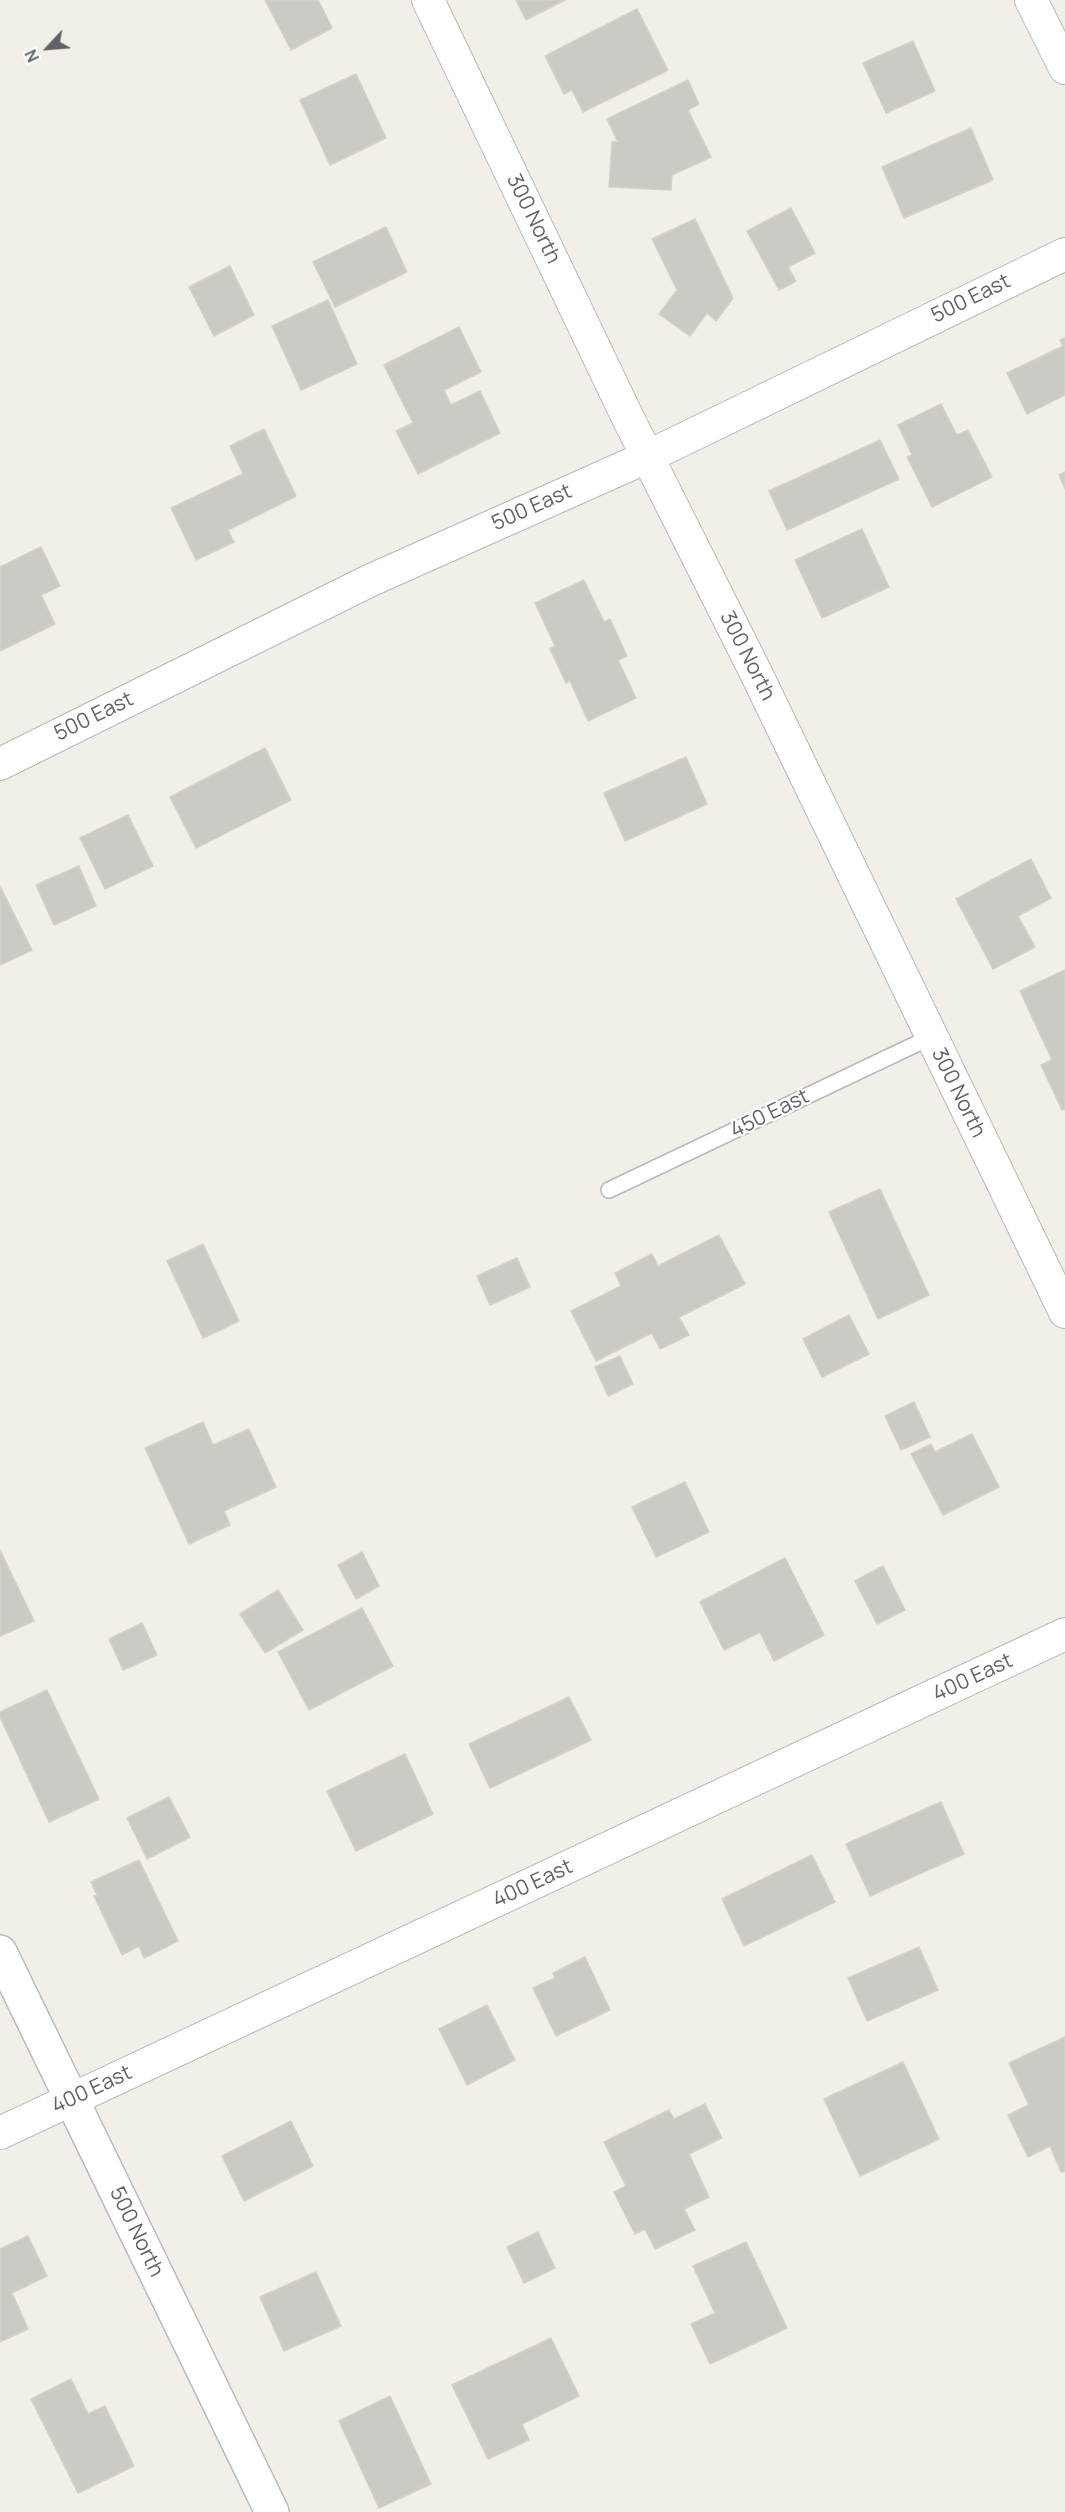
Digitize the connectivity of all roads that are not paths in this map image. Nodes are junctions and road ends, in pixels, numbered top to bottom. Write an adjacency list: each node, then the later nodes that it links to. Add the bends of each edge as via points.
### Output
1 (428, 0): 5 (street, 300 North)
2 (1032, 0): 3 (street)
3 (1065, 68)
4 (1065, 254): 5 (street, 500 East)
5 (647, 457): 6 (street, 500 East, via 369,581); 7 (street, 300 North)
6 (0, 764)
7 (931, 1037): 8 (lane, 450 East); 9 (street, 300 North)
8 (609, 1190)
9 (1065, 1312)
10 (1065, 1634): 12 (street, 400 East)
11 (0, 1952): 12 (street, 500 North)
12 (71, 2100): 13 (street, 400 East); 14 (street, 500 North)
13 (0, 2133)
14 (272, 2512)

